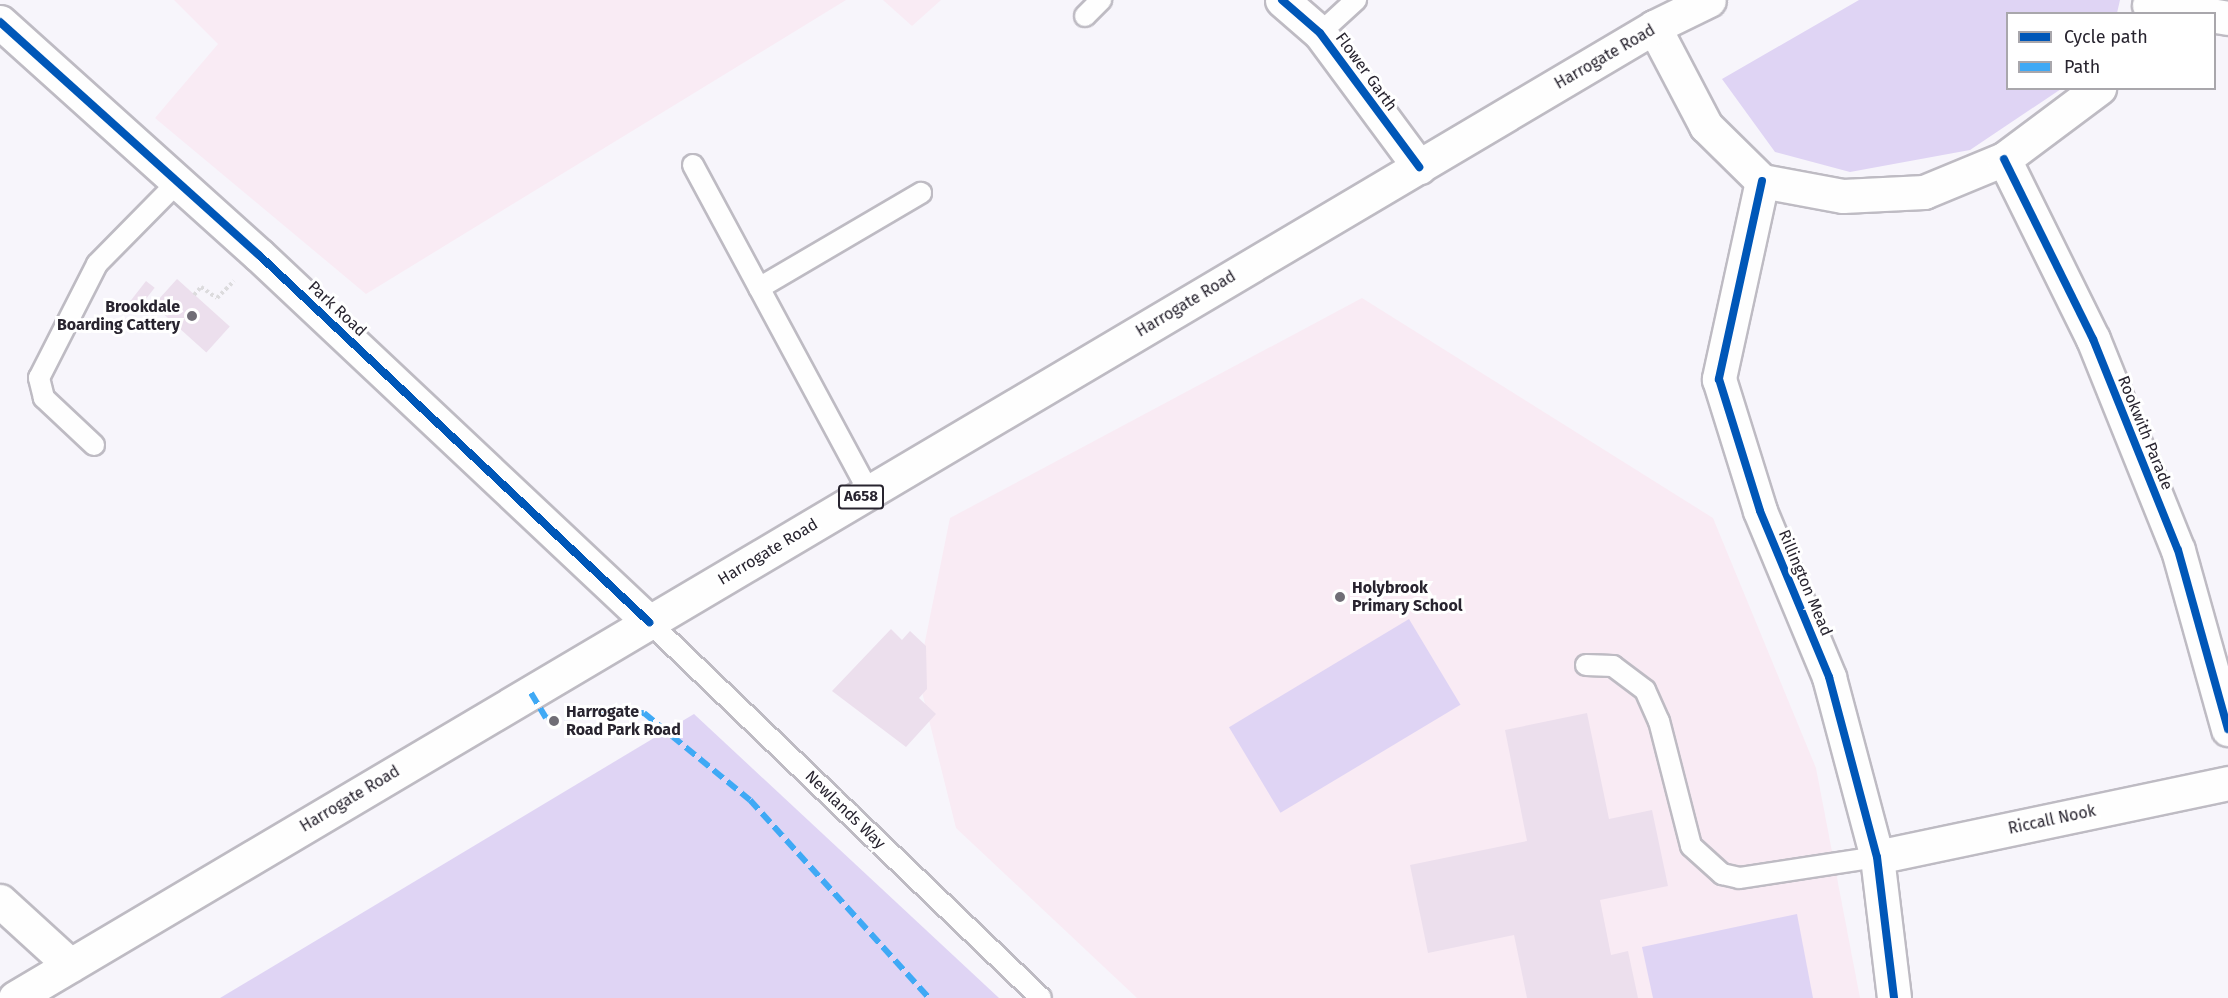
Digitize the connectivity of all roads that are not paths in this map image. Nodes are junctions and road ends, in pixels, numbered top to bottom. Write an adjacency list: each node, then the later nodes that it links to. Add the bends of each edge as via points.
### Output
1 (1101, 0): 7 (lane)
2 (1282, 0): 10 (main road, Flower Garth)
3 (1356, 0): 10 (lane, Flower Garth)
4 (1709, 0): 9 (main road, Harrogate Road / A658)
5 (2148, 6): 6 (main road)
6 (2188, 12)
7 (1085, 16)
8 (0, 22): 16 (main road, Park Road)
9 (1654, 27): 14 (main road, Harrogate Road / A658); 15 (main road, via 1706,126)
10 (1320, 33): 14 (main road, Flower Garth)
11 (2096, 90): 12 (main road)
12 (2004, 159): 15 (main road, via 1924,192 1843,196); 23 (main road, Rookwith Parade, via 2092,339 2178,550)
13 (693, 165): 18 (lane)
14 (1419, 167): 20 (main road, Harrogate Road / A658)
15 (1762, 181): 25 (main road, Rillington Mead, via 1719,379 1760,511 1829,677)
16 (178, 182): 19 (lane, via 98,264 39,378 44,399); 21 (main road, Park Road)
17 (921, 193): 18 (lane)
18 (759, 288): 20 (lane)
19 (94, 445)
20 (869, 492): 21 (main road, Harrogate Road / A658)
21 (649, 622): 27 (main road, Harrogate Road / A658); 29 (lane, Newlands Way)
22 (1586, 665): 25 (lane, via 1613,666 1645,690 1659,721 1691,846 1722,874 1740,878)
23 (2228, 729)
24 (2228, 783): 25 (main road, Riccall Nook)
25 (1877, 857): 30 (main road, Rillington Mead)
26 (0, 901): 27 (main road)
27 (70, 965): 28 (main road, Harrogate Road / A658)
28 (15, 998)
29 (1041, 998)
30 (1894, 998)

